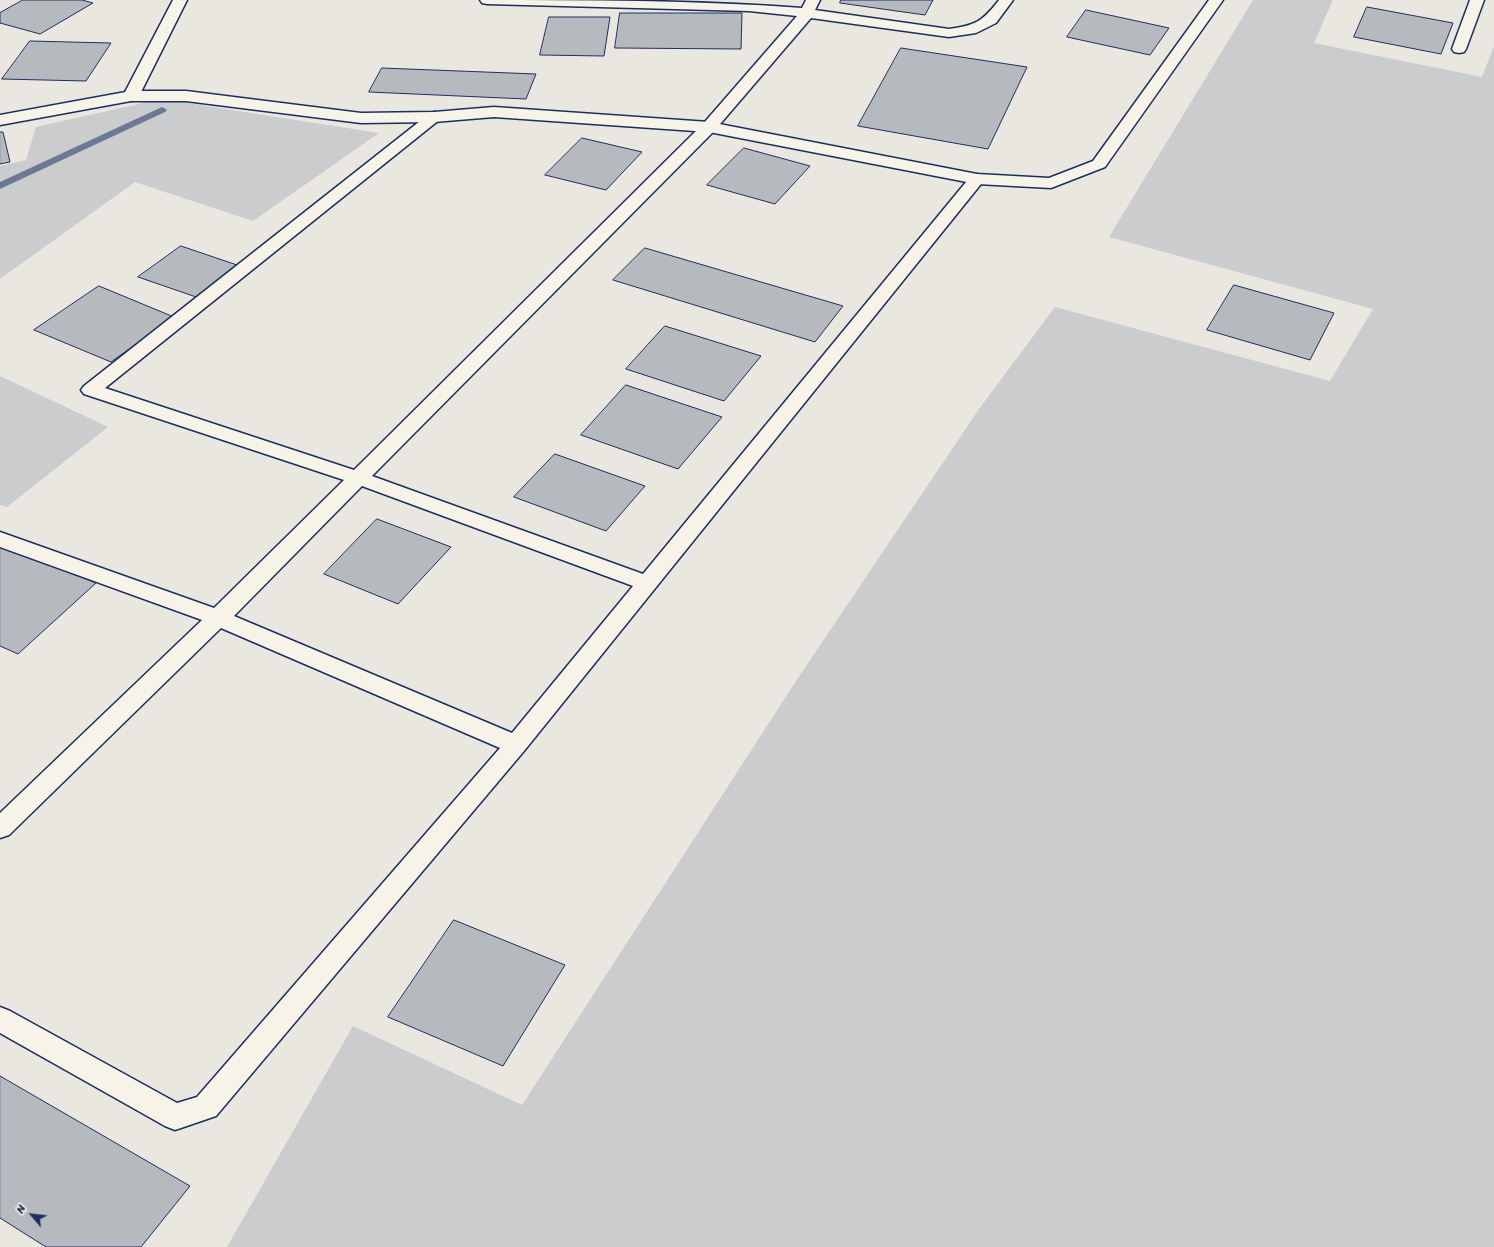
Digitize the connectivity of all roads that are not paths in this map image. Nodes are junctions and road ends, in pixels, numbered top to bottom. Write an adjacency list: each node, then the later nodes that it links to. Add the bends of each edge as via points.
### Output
1 (180, 0): 8 (street)
2 (487, 0): 6 (street)
3 (1006, 0): 6 (street, via 991,20 971,30 949,33)
4 (1216, 0): 12 (street, via 1099,164 1051,183)
5 (1477, 0): 7 (street)
6 (810, 7): 11 (street)
7 (1459, 50)
8 (130, 96): 9 (street, via 186,96 361,118); 10 (street)
9 (434, 117): 11 (street, via 494,112); 13 (street, via 91,390)
10 (0, 120)
11 (709, 127): 12 (street); 13 (street)
12 (977, 179): 15 (street)
13 (359, 478): 15 (street); 16 (street)
14 (0, 540): 16 (street)
15 (647, 583): 17 (street)
16 (218, 618): 17 (street); 18 (street)
17 (516, 745): 19 (street, via 206,1107 176,1117)
18 (0, 828)
19 (4, 1028)

